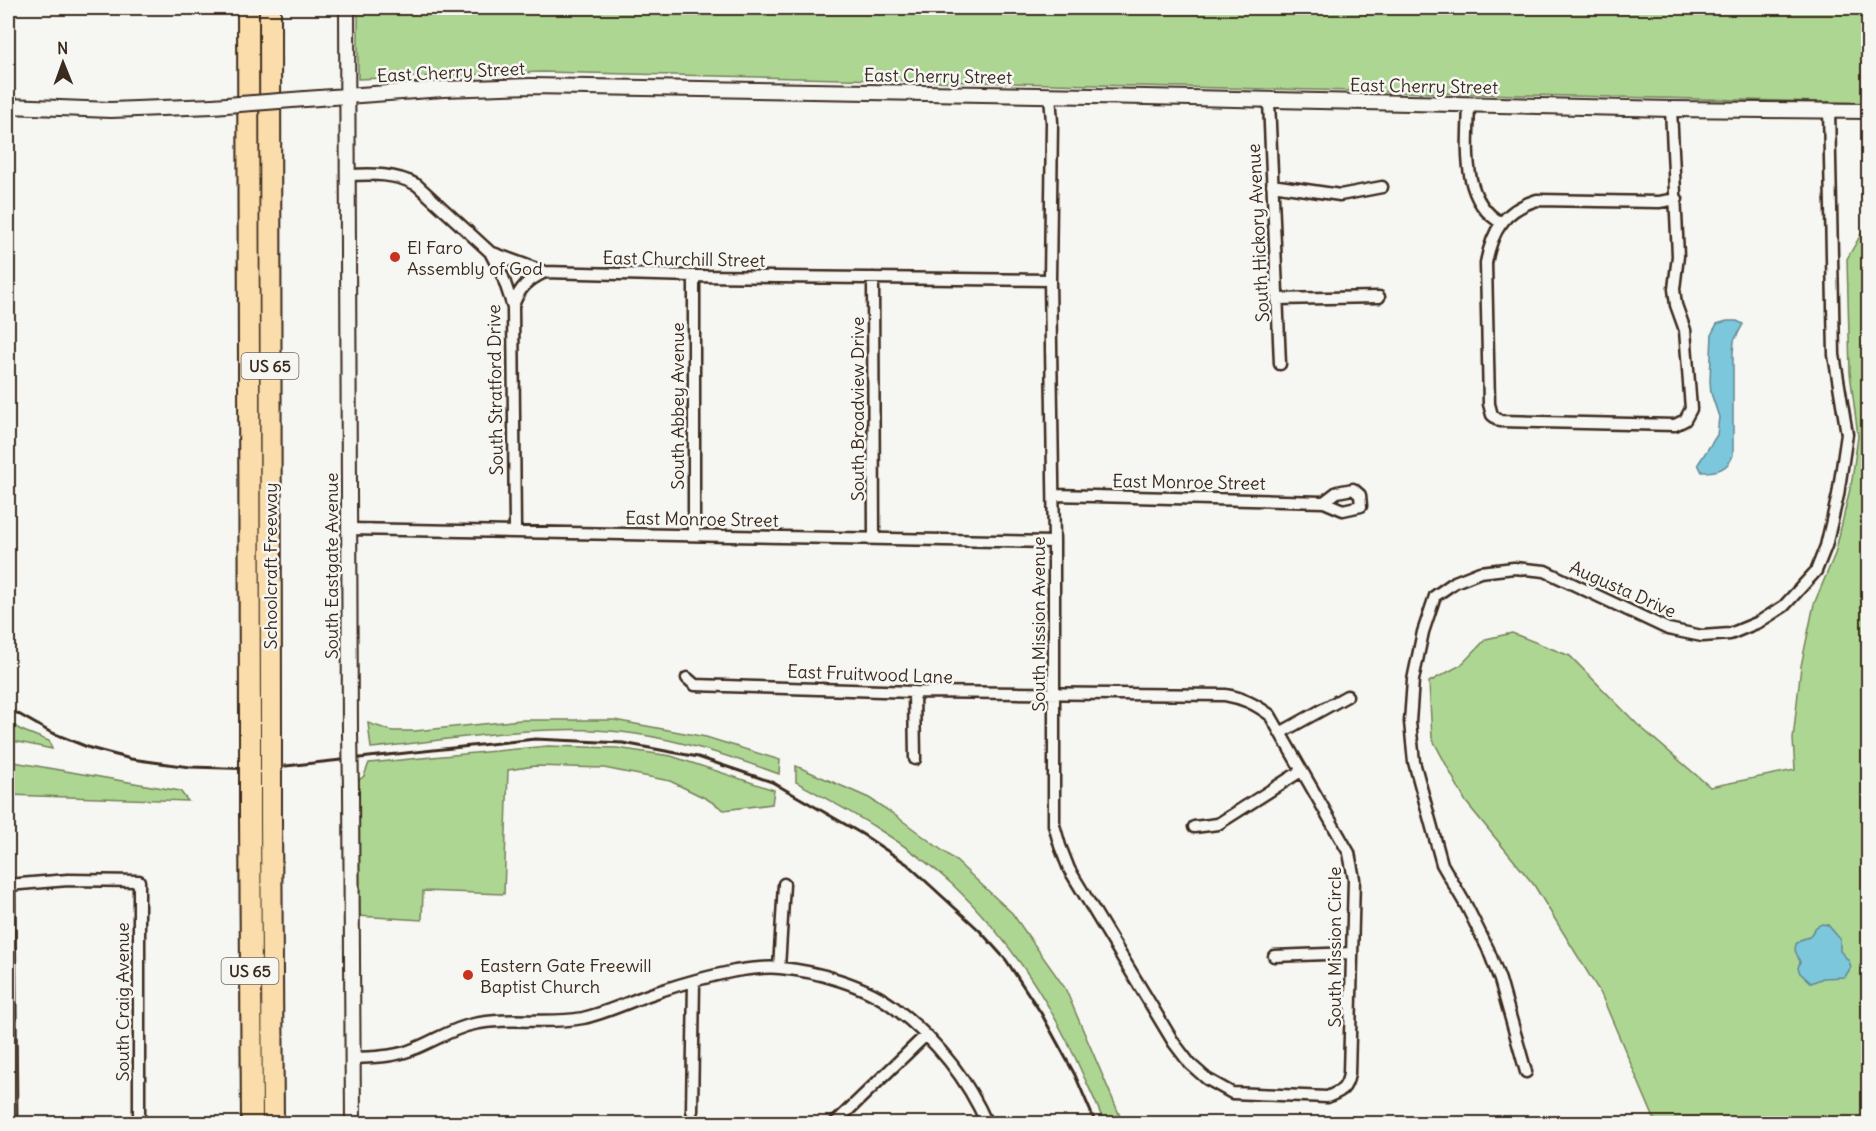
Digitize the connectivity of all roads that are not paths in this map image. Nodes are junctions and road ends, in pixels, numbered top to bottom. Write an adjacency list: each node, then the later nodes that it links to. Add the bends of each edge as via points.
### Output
1 (248, 8): 55 (highway, Schoolcraft Freeway / US 65, bridge)
2 (270, 8): 56 (highway, Schoolcraft Freeway / US 65, bridge)
3 (347, 8): 4 (street, South Eastgate Avenue)
4 (349, 96): 5 (street, East Cherry Street, via 531,86); 8 (street, East Cherry Street, bridge, via 111,110); 12 (street, South Eastgate Avenue)
5 (1050, 96): 6 (street, East Cherry Street); 21 (street, South Mission Avenue)
6 (1269, 101): 7 (street, East Cherry Street); 13 (street, South Hickory Avenue)
7 (1469, 105): 9 (street, East Cherry Street); 16 (street, via 1469,179 1491,217)
8 (8, 106)
9 (1671, 109): 10 (street, East Cherry Street); 15 (street)
10 (1829, 109): 11 (street, East Cherry Street); 50 (street, Augusta Drive, via 1834,355 1847,434 1838,495 1816,571 1784,606 1760,622 1730,634 1702,636 1668,629 1545,571 1514,568 1480,572 1435,596 1423,632 1413,680 1410,722 1414,762 1442,864 1488,950)
11 (1869, 111)
12 (348, 175): 17 (street, East Churchill Street, via 392,176 417,185); 28 (street, South Eastgate Avenue)
13 (1272, 185): 14 (street, via 1340,195); 23 (street, South Hickory Avenue)
14 (1382, 187)
15 (1677, 199): 16 (street, via 1537,200 1512,212); 16 (street, via 1674,289 1685,330 1691,409 1685,420 1675,425 1500,421 1492,415 1486,263 1490,242)
16 (1502, 223)
17 (490, 252): 18 (street, East Churchill Street); 24 (street, South Stratford Drive)
18 (545, 272): 19 (street, East Churchill Street); 24 (street, via 525,285)
19 (694, 276): 20 (street, East Churchill Street); 30 (street, South Abbey Avenue)
20 (873, 278): 21 (street, East Churchill Street); 31 (street, South Broadview Drive)
21 (1050, 280): 26 (street, South Mission Avenue)
22 (1379, 297): 23 (street)
23 (1277, 299): 25 (street, South Hickory Avenue)
24 (513, 307): 29 (street, South Stratford Drive)
25 (1280, 364)
26 (1054, 495): 27 (street, East Monroe Street); 32 (street, South Mission Avenue)
27 (1324, 502)
28 (349, 530): 29 (street, East Monroe Street); 49 (street, South Eastgate Avenue, bridge)
29 (515, 531): 30 (street, East Monroe Street)
30 (694, 535): 31 (street, East Monroe Street)
31 (874, 539): 32 (street, East Monroe Street)
32 (1054, 542): 35 (street, South Mission Avenue)
33 (687, 678): 34 (street, East Fruitwood Lane, via 695,685)
34 (914, 692): 35 (street, East Fruitwood Lane); 38 (street)
35 (1054, 695): 37 (street, South Mission Circle, via 1225,695 1255,704 1270,715); 51 (street, South Mission Avenue, via 1054,825 1069,868 1174,1043 1207,1079)
36 (1347, 696): 37 (street)
37 (1280, 733): 39 (street, South Mission Circle)
38 (915, 759)
39 (1301, 771): 40 (street, via 1218,824); 43 (street, South Mission Circle, via 1352,862)
40 (1194, 826)
41 (784, 884): 45 (street)
42 (8, 885): 47 (street); 54 (street, South Craig Avenue, via 68,880 139,881)
43 (1352, 953): 44 (street); 51 (street, South Mission Circle, via 1347,1084 1327,1097)
44 (1274, 956)
45 (779, 968): 46 (street); 48 (street, via 826,976 862,989 894,1006)
46 (694, 981): 49 (street, via 608,1012 560,1021 476,1023 400,1054); 52 (street)
47 (9, 1011): 53 (street)
48 (926, 1035): 58 (street); 59 (street, via 968,1086)
49 (353, 1058): 57 (street, South Eastgate Avenue)
50 (1526, 1072)
51 (1232, 1093)
52 (692, 1111)
53 (11, 1124)
54 (139, 1124)
55 (252, 1124)
56 (273, 1124)
57 (353, 1124)
58 (834, 1124)
59 (987, 1124)

